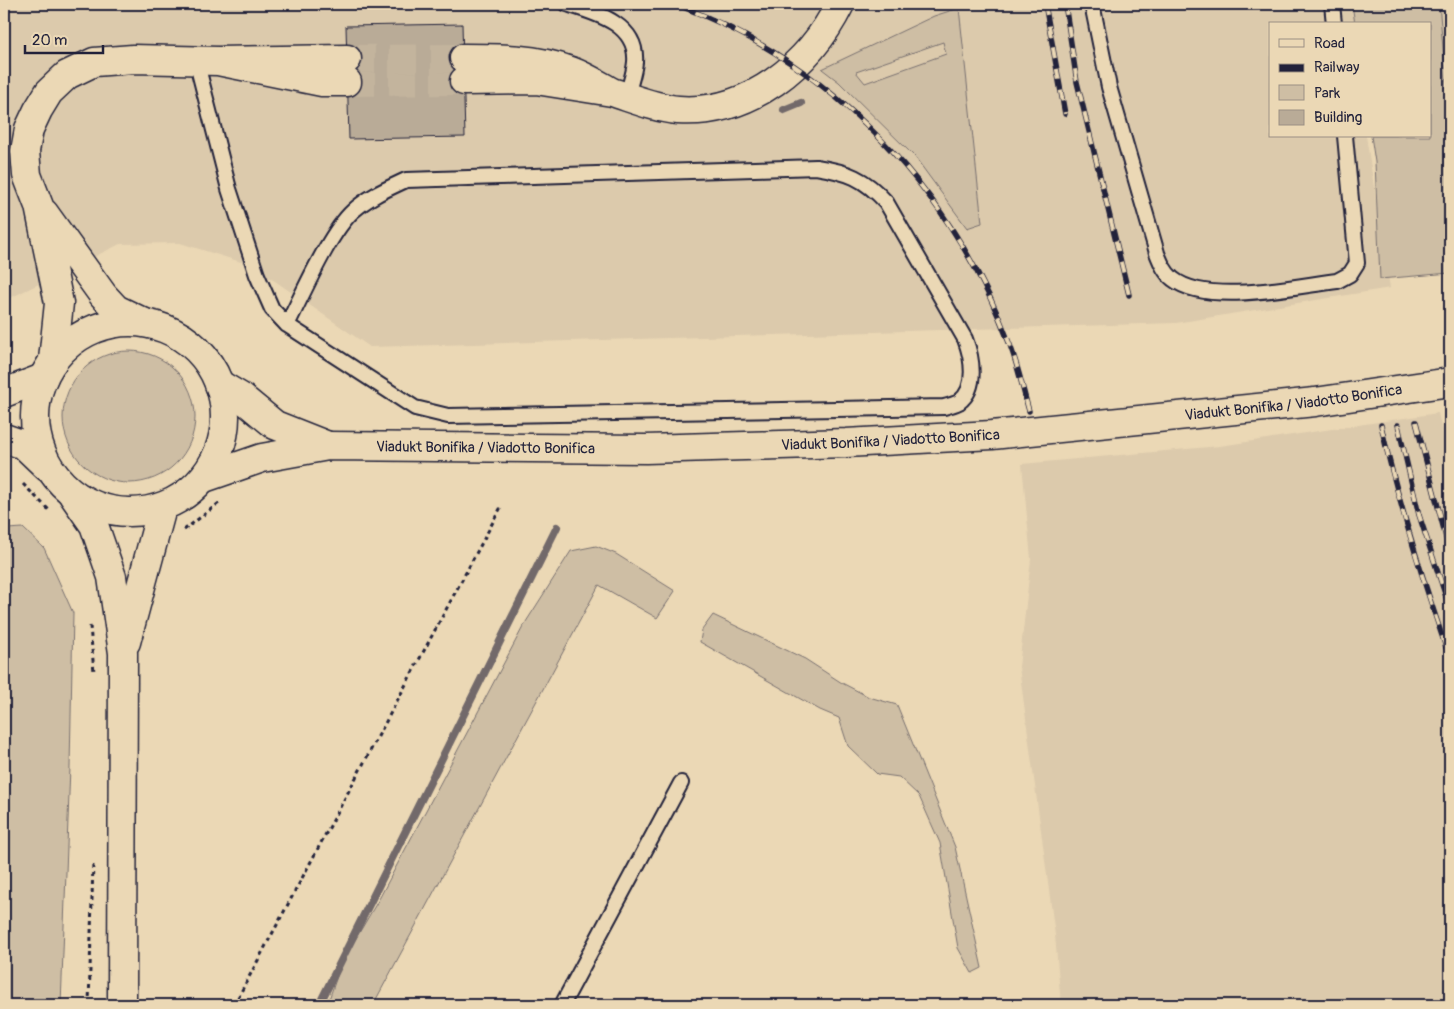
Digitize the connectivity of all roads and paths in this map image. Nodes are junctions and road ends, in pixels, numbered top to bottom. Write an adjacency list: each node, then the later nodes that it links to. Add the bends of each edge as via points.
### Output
1 (567, 4): 9 (lane, via 615,22 627,34 635,62)
2 (840, 4): 9 (main road, via 818,39 795,66 780,79 732,104 714,109 678,110)
3 (1092, 4): 10 (lane, via 1109,88 1157,254 1174,280 1212,293 1234,294 1337,281 1350,274 1357,263)
4 (1332, 4): 5 (lane)
5 (1334, 22)
6 (207, 60): 7 (main road); 11 (main road, via 94,62 67,76 49,92 29,129 25,151 27,175); 13 (lane, via 229,189 257,275 272,309)
7 (347, 70)
8 (464, 70): 9 (main road)
9 (620, 94)
10 (1345, 138)
11 (39, 206): 12 (main road, via 103,295 116,309); 14 (main road, via 58,303)
12 (143, 322): 14 (main road, via 103,325 84,333 67,345); 16 (main road, via 163,328 192,345 210,365)
13 (287, 325): 13 (lane, via 416,408 448,416 944,407 959,402 967,391 972,374 971,354 965,339 886,202 872,186 857,177 816,167 406,180 375,194 352,212 338,230)
14 (48, 369): 17 (main road); 20 (main road, via 36,401 35,425 40,449)
15 (1450, 382): 19 (main road, Viadukt Bonifika / Viadotto Bonifica, via 1315,402 972,436 646,449)
16 (219, 384): 19 (main road, via 241,397 275,425); 22 (main road, via 225,408 224,433 217,457)
17 (4, 393)
18 (4, 438): 20 (main road, via 24,445)
19 (328, 446): 22 (main road, via 262,458)
20 (51, 471): 23 (main road)
21 (17, 477): 27 (path)
22 (204, 478): 26 (main road, via 185,496)
23 (72, 493): 26 (main road, via 115,512 139,513); 30 (main road, via 94,525 112,577)
24 (226, 499): 28 (path)
25 (501, 507): 36 (path)
26 (162, 508): 30 (main road)
27 (54, 514)
28 (181, 533)
29 (90, 623): 31 (path)
30 (123, 653): 35 (main road)
31 (94, 673)
32 (681, 783): 37 (lane)
33 (94, 859): 34 (path)
34 (89, 1005)
35 (122, 1005)
36 (234, 1005)
37 (562, 1005)

